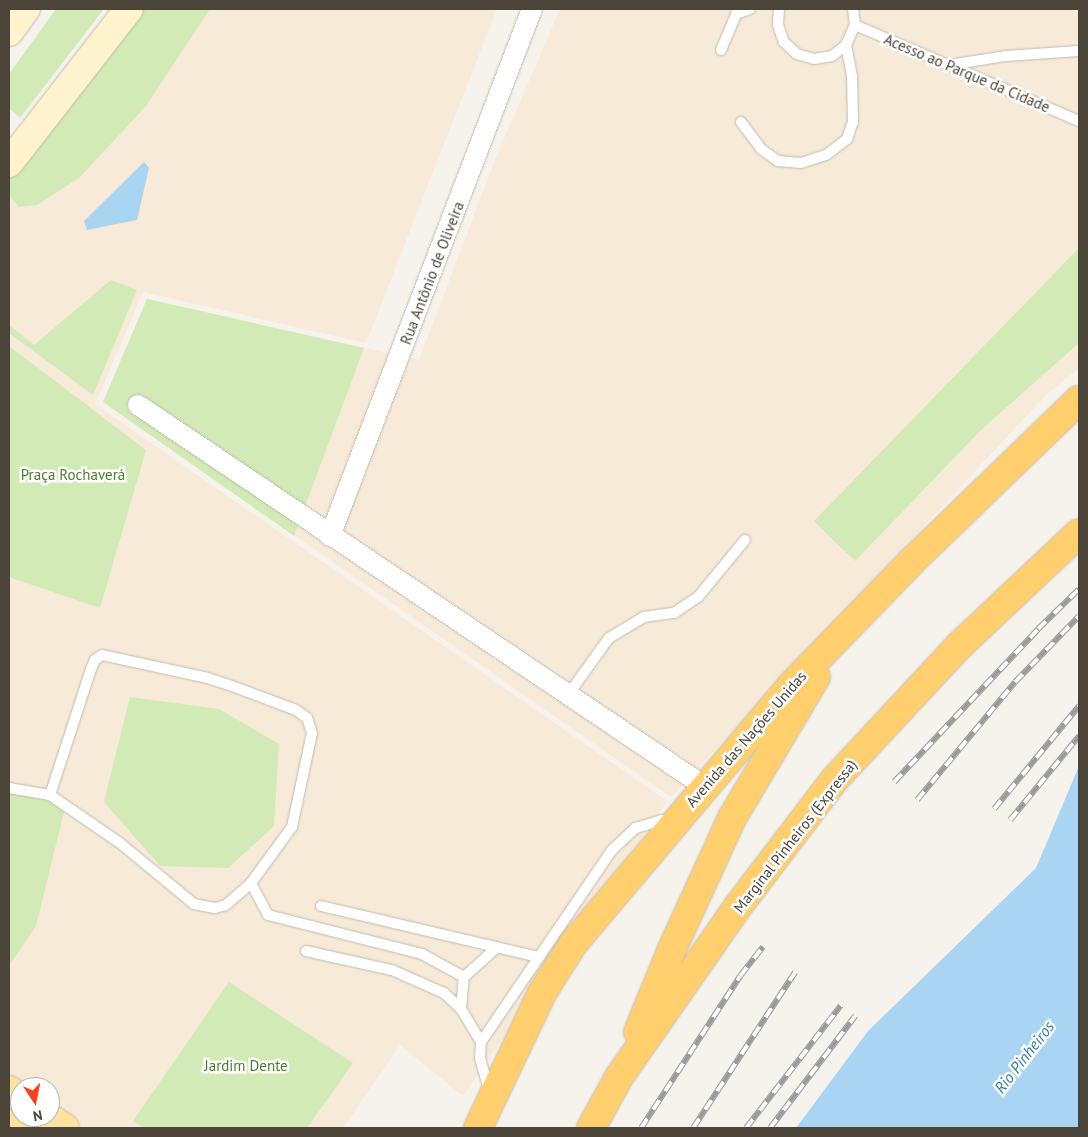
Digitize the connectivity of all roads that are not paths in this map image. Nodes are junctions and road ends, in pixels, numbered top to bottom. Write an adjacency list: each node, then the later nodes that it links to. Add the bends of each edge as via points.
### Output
1 (26, 9): 8 (main road)
2 (129, 9): 15 (main road)
3 (532, 9): 19 (street, Rua Antônio de Oliveira)
4 (750, 9): 10 (lane, via 736,14)
5 (779, 9): 9 (lane, via 778,25 784,42 797,54 814,59 832,56)
6 (853, 9): 7 (lane)
7 (856, 25): 9 (lane); 12 (lane, Acesso ao Parque da Cidade)
8 (9, 32)
9 (846, 45): 14 (lane, via 852,76 853,122 847,139 826,155 801,163 778,160 761,149)
10 (721, 50)
11 (1079, 51): 12 (lane, via 1006,56)
12 (949, 65): 13 (lane, Acesso ao Parque da Cidade)
13 (1079, 121)
14 (741, 122)
15 (9, 163)
16 (1079, 400): 21 (highway, Avenida das Nações Unidas, via 912,561)
17 (138, 406): 19 (street)
18 (1079, 533): 35 (highway, Marginal Pinheiros (Expressa), via 960,645 836,779 740,906)
19 (330, 536): 22 (street)
20 (745, 540): 22 (lane, via 698,597 674,613 644,617 609,638)
21 (841, 635): 23 (highway, Avenida das Nações Unidas, via 792,685); 35 (highway, via 732,818 672,949)
22 (568, 695): 23 (street)
23 (704, 786): 26 (highway, Avenida das Nações Unidas)
24 (9, 788): 25 (lane)
25 (50, 796): 27 (lane, via 120,843 194,904 206,908 226,905); 27 (lane, via 91,669 102,655 208,678 296,710 307,718 312,732 292,827)
26 (674, 822): 31 (lane, via 662,820 636,828 612,850); 36 (highway, Avenida das Nações Unidas, via 573,944 542,993)
27 (251, 883): 32 (lane, via 268,915 422,954)
28 (321, 906): 29 (lane)
29 (495, 948): 31 (lane); 32 (lane)
30 (306, 951): 33 (lane, via 392,970 444,993)
31 (539, 957): 34 (lane)
32 (464, 977): 33 (lane)
33 (461, 1009): 34 (lane)
34 (482, 1042): 36 (lane, via 484,1077)
35 (619, 1077): 40 (highway, Marginal Pinheiros (Expressa))
36 (492, 1098): 39 (highway, Avenida das Nações Unidas)
37 (9, 1124): 38 (main road)
38 (15, 1128)
39 (478, 1128)
40 (591, 1128)

